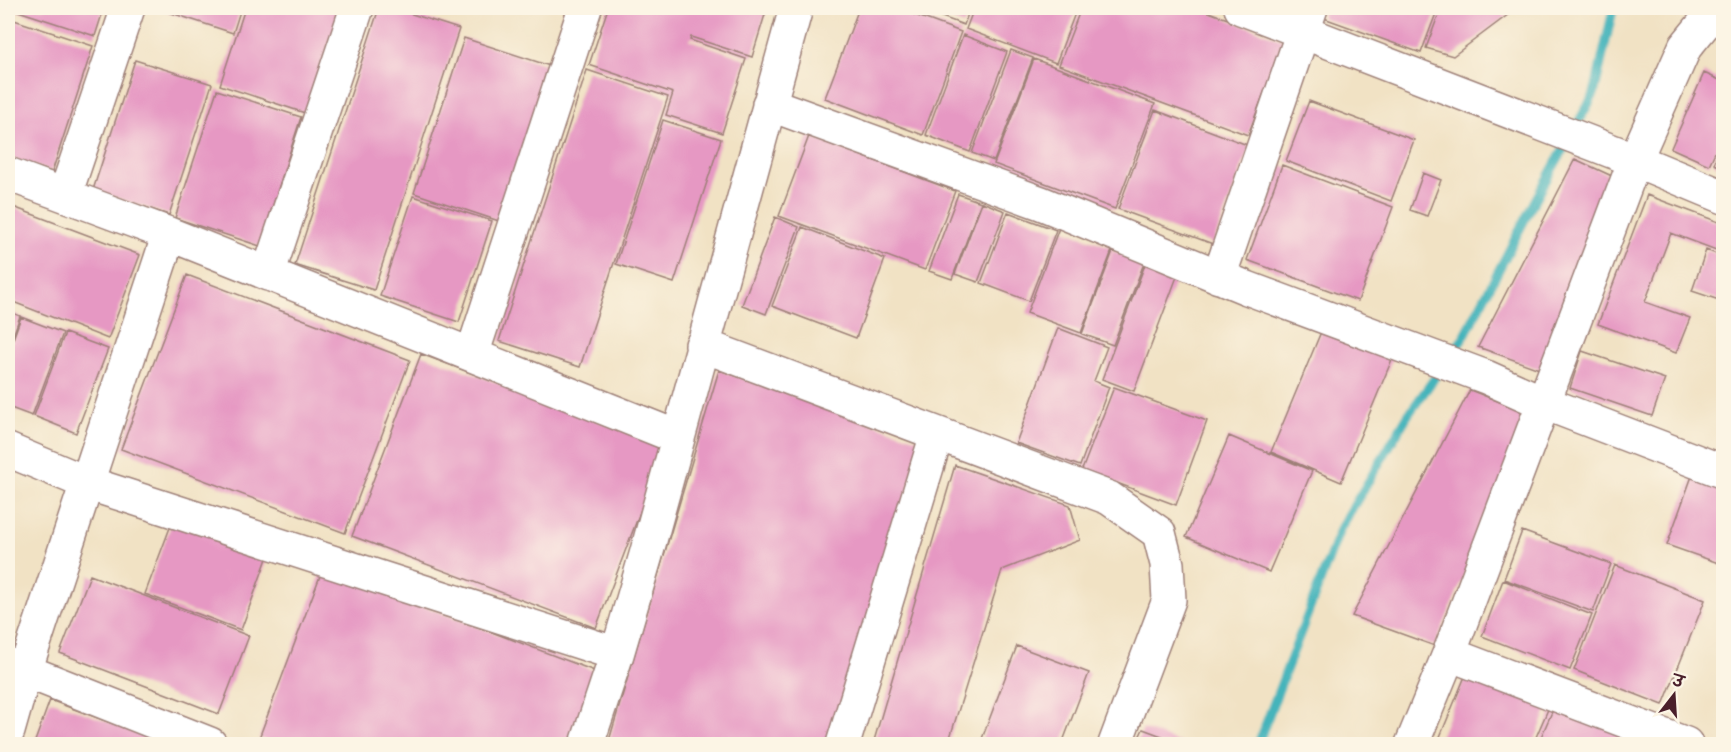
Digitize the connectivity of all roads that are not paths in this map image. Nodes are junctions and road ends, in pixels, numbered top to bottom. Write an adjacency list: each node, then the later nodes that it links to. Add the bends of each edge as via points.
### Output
1 (128, 8): 11 (street)
2 (357, 8): 14 (street)
3 (585, 8): 17 (street)
4 (796, 8): 8 (street)
5 (1241, 8): 7 (street)
6 (1717, 8): 9 (street, via 1685,46)
7 (1307, 20): 9 (street); 15 (street)
8 (770, 104): 15 (street, via 1041,203); 16 (street)
9 (1635, 160): 12 (street); 18 (street)
10 (8, 174): 11 (street)
11 (65, 195): 13 (street)
12 (1724, 197)
13 (169, 234): 14 (street); 23 (street)
14 (268, 274): 17 (street)
15 (1219, 277): 18 (street, via 1486,377)
16 (702, 345): 19 (street); 20 (street)
17 (472, 355): 20 (street)
18 (1542, 402): 22 (street); 25 (street)
19 (938, 434): 31 (street); 32 (street, via 1109,498 1159,534 1167,564 1169,600)
20 (677, 437): 24 (street)
21 (8, 450): 23 (street)
22 (1724, 472)
23 (87, 483): 24 (street); 26 (street)
24 (617, 654): 30 (street)
25 (1449, 654): 28 (street); 33 (street)
26 (16, 667): 27 (street); 29 (street)
27 (8, 731)
28 (1640, 737): 34 (street)
29 (210, 744)
30 (587, 744)
31 (843, 744)
32 (1115, 744)
33 (1412, 744)
34 (1686, 744)

